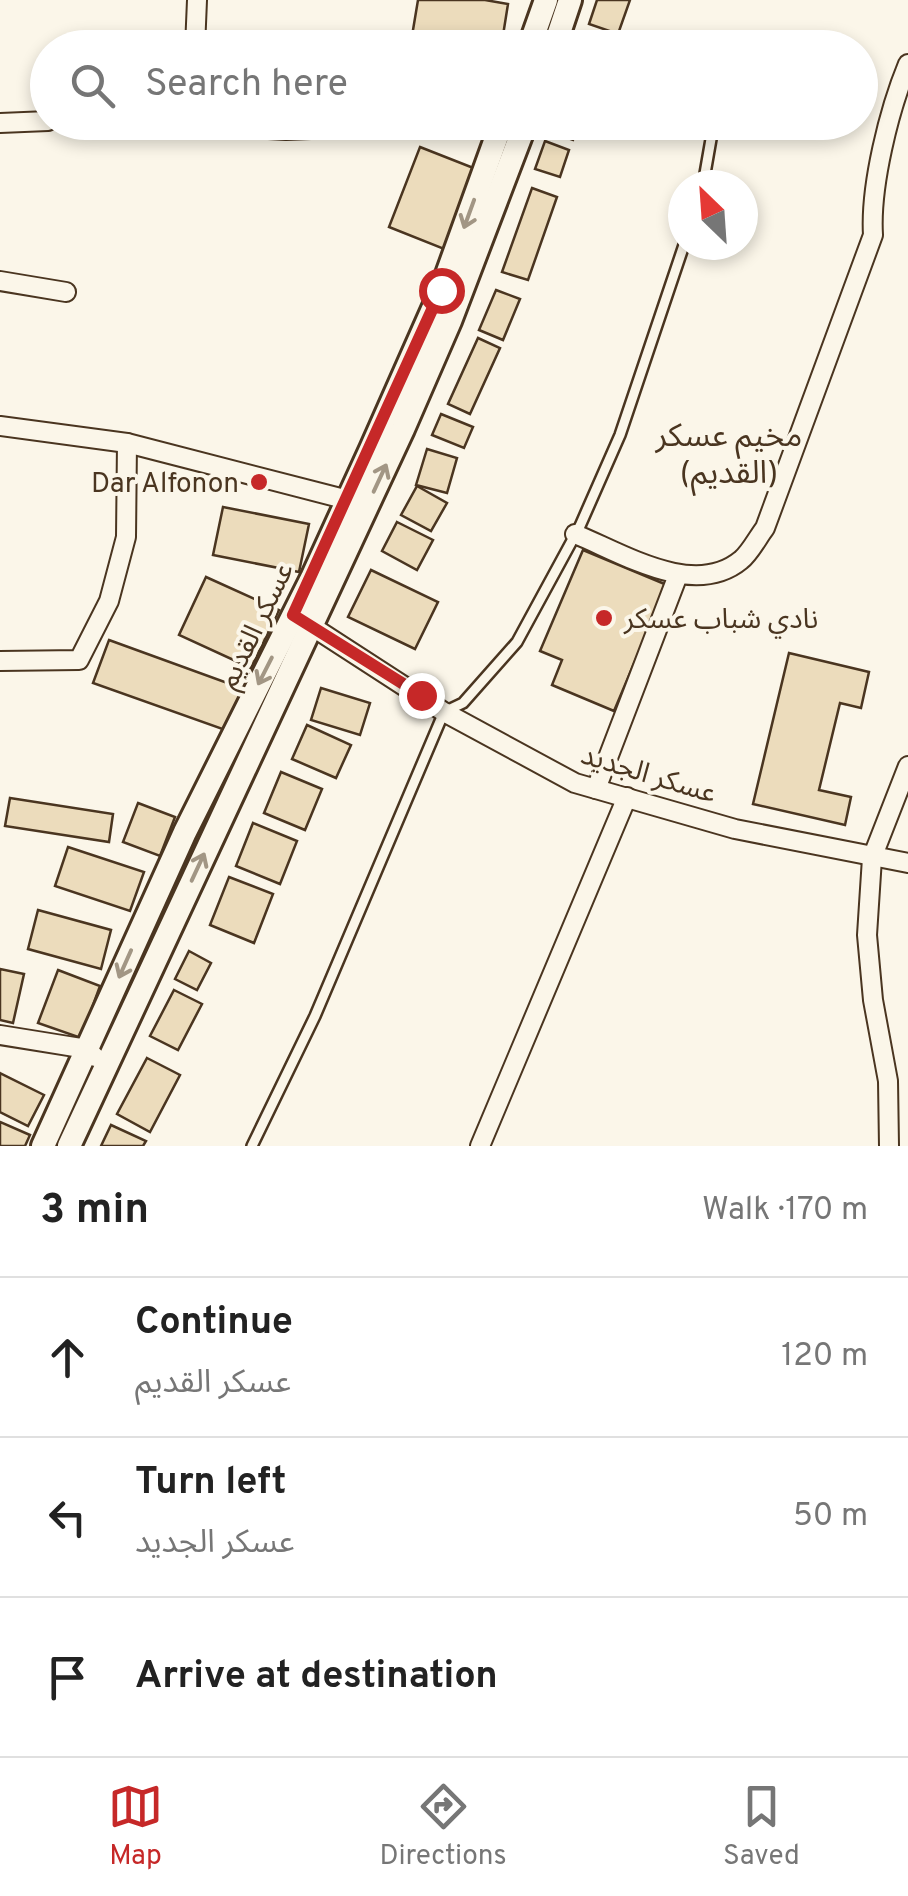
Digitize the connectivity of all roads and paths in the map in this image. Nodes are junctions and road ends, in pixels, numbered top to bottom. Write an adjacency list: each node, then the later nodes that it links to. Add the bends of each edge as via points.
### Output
1 (197, 0): 4 (street)
2 (546, 0): 5 (street)
3 (570, 0): 6 (street)
4 (196, 30)
5 (536, 30)
6 (560, 30)
7 (908, 64): 21 (street, via 878,172 873,235 765,528 741,560 710,574)
8 (30, 122): 9 (street)
9 (0, 123)
10 (496, 140): 19 (street, عسكر القديم, one-way to 19, via 441,290)
11 (519, 140): 22 (street, عسكر القديم, one-way to 11, via 450,321)
12 (711, 140): 13 (lane)
13 (705, 170)
14 (679, 260): 20 (lane, via 620,436)
15 (0, 281): 16 (street)
16 (66, 292)
17 (0, 426): 18 (street)
18 (127, 443): 19 (street); 23 (street, via 126,537 109,601 78,660)
19 (348, 500): 22 (street, عسكر القديم)
20 (576, 534): 21 (street); 24 (lane, via 517,642 463,703)
21 (678, 575): 26 (street)
22 (302, 620): 24 (street, عسكر الجديد); 31 (street, عسكر القديم, one-way to 31, via 184,832); 32 (street, عسكر القديم, one-way to 22)
23 (0, 661)
24 (444, 712): 26 (street, عسكر الجديد); 35 (lane)
25 (908, 766): 28 (street)
26 (596, 789): 27 (street, عسكر الجديد)
27 (627, 798): 28 (street, عسكر الجديد); 36 (street)
28 (872, 858): 29 (street, عسكر الجديد); 37 (street, via 866,935 888,1080)
29 (908, 863)
30 (0, 1035): 31 (street)
31 (87, 1049): 32 (street); 33 (street, عسكر القديم)
32 (104, 1067): 34 (street, عسكر القديم)
33 (44, 1146)
34 (69, 1146)
35 (252, 1146)
36 (480, 1146)
37 (888, 1146)

